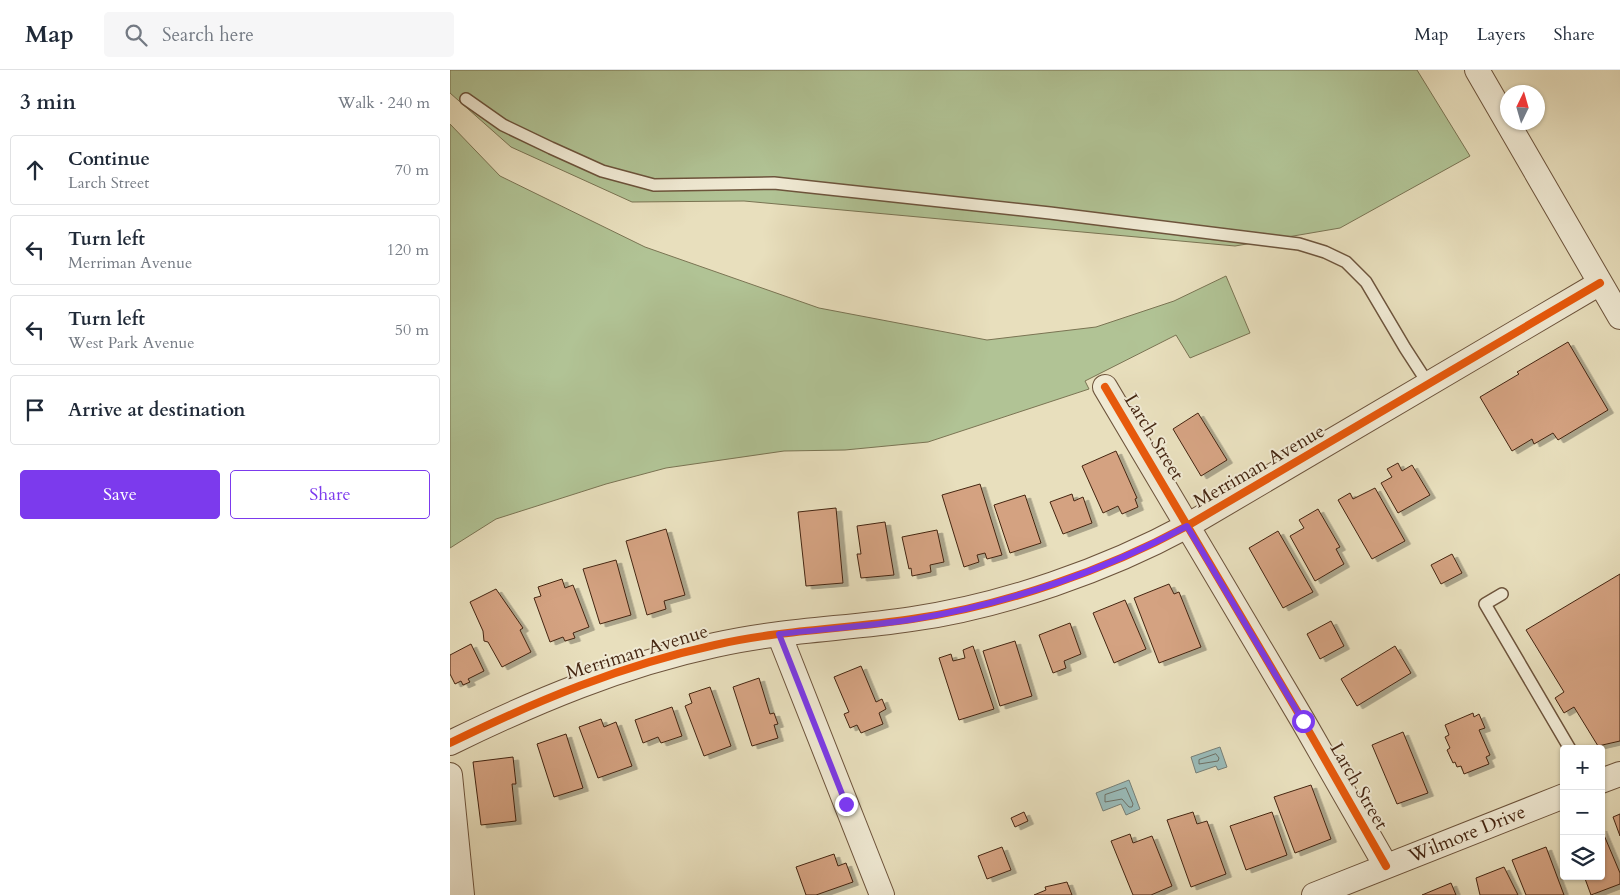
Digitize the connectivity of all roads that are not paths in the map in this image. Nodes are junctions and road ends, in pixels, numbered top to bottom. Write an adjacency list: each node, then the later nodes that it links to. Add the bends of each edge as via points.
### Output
1 (1477, 70): 3 (street)
2 (466, 99): 5 (lane, via 503,126 551,148 602,171 654,185 774,183 1214,232 1308,246 1349,264 1366,282 1404,348)
3 (1600, 283): 4 (street); 5 (street, Merriman Avenue)
4 (1620, 317)
5 (1430, 385): 7 (street, Merriman Avenue)
6 (1105, 387): 7 (street, Larch Street)
7 (1187, 526): 9 (street, Merriman Avenue, via 1058,582 986,604 914,619); 16 (street, Larch Street)
8 (1502, 594): 11 (lane, via 1485,604)
9 (779, 634): 10 (street, Merriman Avenue, via 716,644 639,664 565,690); 18 (street)
10 (450, 742)
11 (1568, 745)
12 (1620, 774): 14 (street)
13 (450, 775): 17 (street)
14 (1605, 780)
15 (1560, 798): 16 (street, Wilmore Drive)
16 (1386, 866): 19 (street, Wilmore Drive)
17 (462, 895)
18 (882, 895)
19 (1314, 895)

